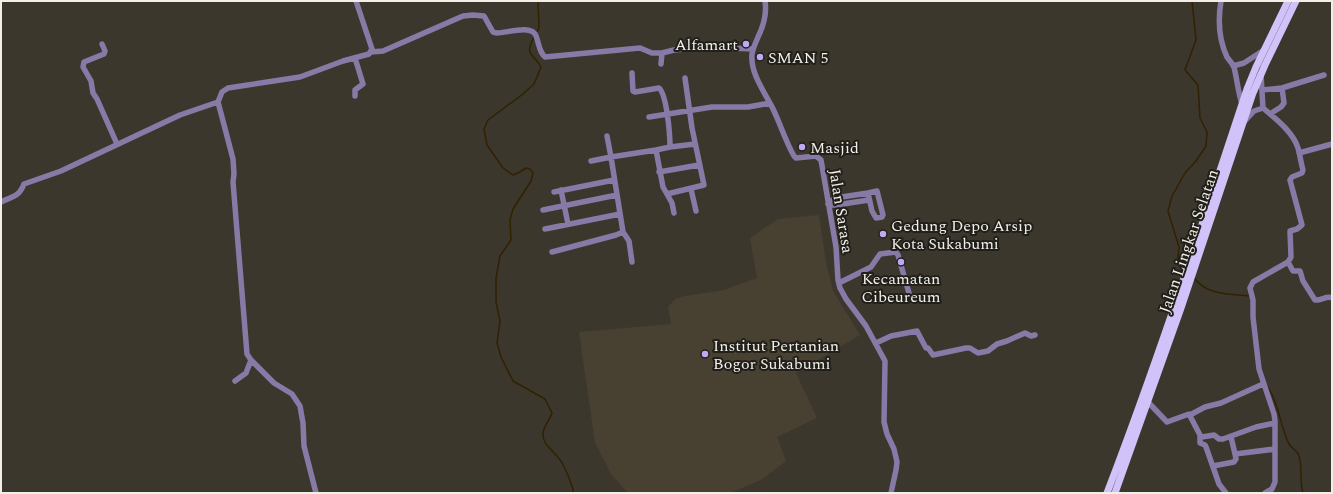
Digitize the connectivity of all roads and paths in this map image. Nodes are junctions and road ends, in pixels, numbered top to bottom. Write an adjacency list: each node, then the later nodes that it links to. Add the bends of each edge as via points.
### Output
1 (356, 1): 9 (street, via 372,49)
2 (765, 1): 7 (street, Jalan Sarasa, via 765,19)
3 (1221, 1): 13 (street, via 1219,24 1222,43 1226,56)
4 (1288, 1): 8 (main road, Jalan Lingkar Selatan)
5 (1296, 1): 15 (main road, Jalan Lingkar Selatan)
6 (102, 44): 31 (street, via 105,51 103,54 84,62 83,67)
7 (753, 49): 10 (street, via 707,47); 22 (street, Jalan Sarasa, via 753,64)
8 (1264, 50): 13 (street, via 1244,63); 23 (main road, Jalan Lingkar Selatan, via 1252,74)
9 (370, 52): 10 (street, via 383,51 463,16 473,15 484,16 493,32 526,29 532,31 545,57 640,48 652,53); 11 (street, via 368,55)
10 (662, 53): 12 (street)
11 (355, 58): 20 (street, via 363,85 355,90); 21 (street, via 300,77 228,88 222,92)
12 (661, 64)
13 (1233, 66): 23 (street)
14 (632, 72): 26 (street, via 633,91 659,88)
15 (1261, 73): 19 (street); 29 (main road, Jalan Lingkar Selatan)
16 (1324, 75): 18 (street)
17 (685, 78): 25 (street)
18 (1282, 88): 19 (street); 27 (street, via 1284,103)
19 (1262, 90): 24 (street)
20 (355, 96)
21 (218, 102): 31 (street); 67 (street, via 233,159 247,354)
22 (770, 103): 25 (street, via 712,107); 50 (street, Jalan Sarasa, via 794,156 820,158)
23 (1242, 104): 70 (main road, Jalan Lingkar Selatan)
24 (1263, 108): 27 (street); 29 (street, via 1254,112)
25 (690, 112): 26 (street); 32 (street)
26 (667, 114): 28 (street); 34 (street)
27 (1270, 114): 36 (street, via 1289,132)
28 (649, 117)
29 (1242, 125): 70 (main road, Jalan Lingkar Selatan)
30 (607, 136): 37 (street)
31 (117, 144): 49 (street, via 61,171 24,184 22,191 17,195)
32 (695, 144): 34 (street); 39 (street)
33 (1332, 144): 36 (street)
34 (670, 147): 35 (street)
35 (656, 150): 37 (street); 40 (street)
36 (1299, 153): 61 (street, via 1303,172 1290,180 1302,225 1290,231 1291,257)
37 (611, 157): 38 (street); 41 (street)
38 (591, 161)
39 (699, 164): 40 (street); 42 (street, via 704,185)
40 (659, 172): 46 (street)
41 (614, 180): 43 (street); 47 (street)
42 (691, 189): 46 (street); 53 (street)
43 (561, 190): 44 (street); 51 (street)
44 (554, 192)
45 (868, 193): 48 (street); 48 (street, via 878,191 882,217 874,217); 50 (street, via 835,198)
46 (667, 194): 54 (street)
47 (617, 195): 51 (street); 55 (street)
48 (869, 200): 50 (street)
49 (1, 202)
50 (828, 204): 62 (street, Jalan Sarasa)
51 (565, 207): 52 (street); 56 (street)
52 (543, 210)
53 (696, 211)
54 (674, 213)
55 (620, 214): 56 (street); 58 (street)
56 (568, 224): 57 (street)
57 (545, 229)
58 (623, 232): 59 (street); 60 (street, via 629,241)
59 (552, 252)
60 (632, 262)
61 (1288, 262): 64 (street, via 1292,271 1300,270 1303,281 1315,300); 69 (street, via 1253,282 1250,288 1258,363)
62 (839, 283): 63 (street, via 871,267 880,254 896,252); 66 (street, Jalan Sarasa, via 846,299)
63 (908, 293)
64 (1332, 298)
65 (1035, 335): 66 (street, via 1025,333 997,344 988,351 978,353 970,348 933,355 917,331 891,336)
66 (876, 343): 79 (street, Jalan Sarasa, via 885,361 884,422 897,462)
67 (251, 360): 68 (street, via 246,373); 78 (street, via 274,383 292,394 300,406 304,446)
68 (235, 381)
69 (1263, 384): 71 (street, via 1221,403 1205,406); 72 (street)
70 (1145, 401): 71 (street, via 1167,422); 80 (main road, Jalan Lingkar Selatan); 81 (main road, Jalan Lingkar Selatan)
71 (1190, 415): 73 (street)
72 (1275, 423): 74 (street); 75 (street)
73 (1200, 435): 74 (street, via 1215,435 1221,440); 77 (street, via 1200,443 1205,445)
74 (1231, 437): 76 (street)
75 (1275, 449): 76 (street); 83 (street, via 1275,482)
76 (1235, 454): 77 (street, via 1234,462)
77 (1213, 466): 82 (street, via 1219,484)
78 (316, 493)
79 (891, 493)
80 (1108, 493)
81 (1115, 493)
82 (1226, 493)
83 (1265, 493)

